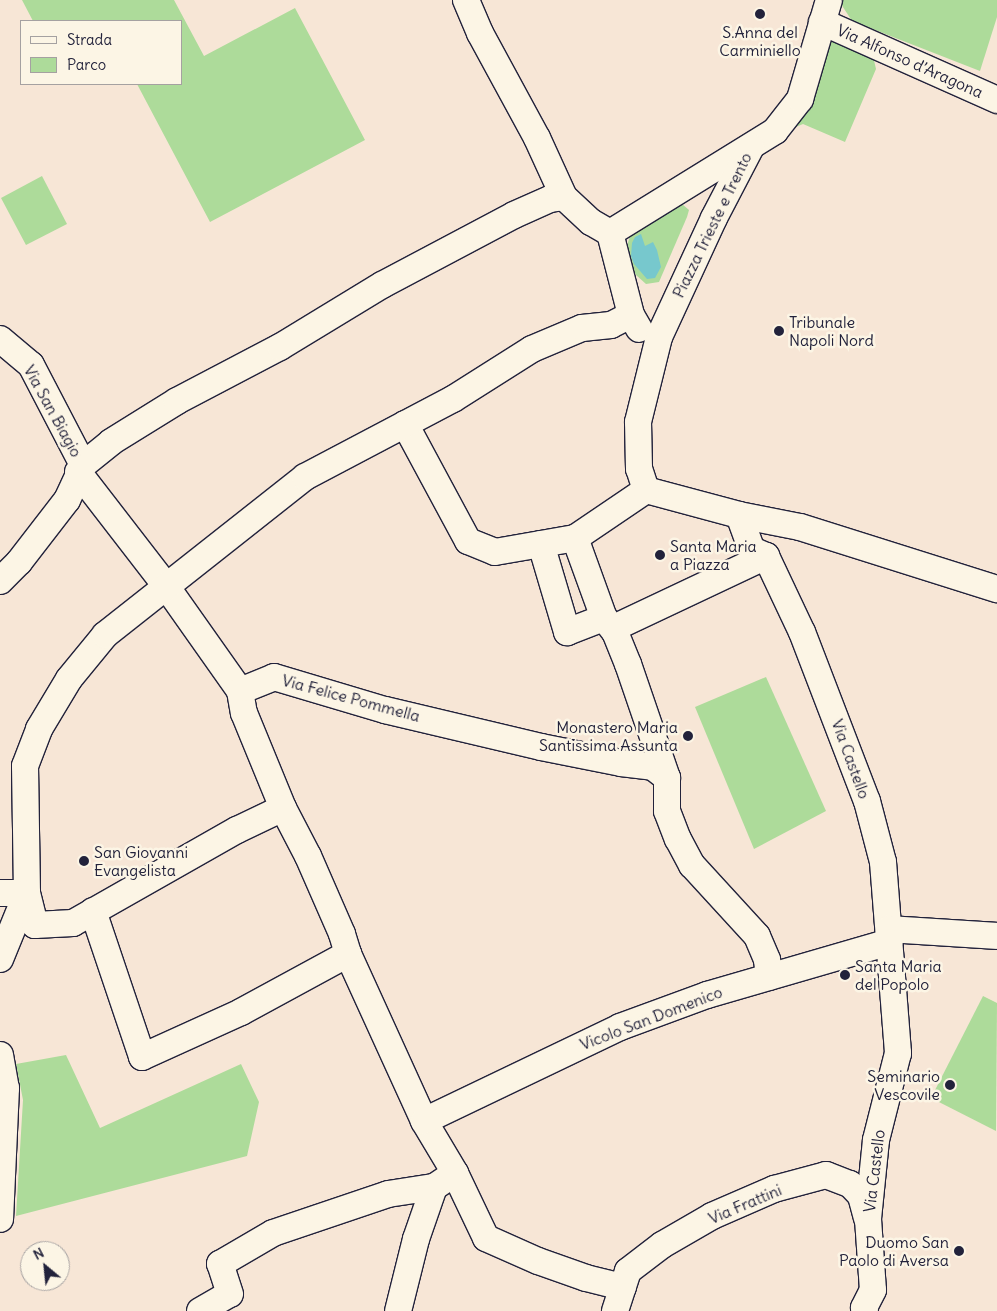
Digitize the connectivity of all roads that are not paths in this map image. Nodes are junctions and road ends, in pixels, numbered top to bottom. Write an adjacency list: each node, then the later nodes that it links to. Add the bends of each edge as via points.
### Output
1 (466, 0): 5 (street)
2 (826, 11): 3 (street, Via Alfonso d’Aragona); 4 (street, via 800,99 775,131)
3 (997, 100)
4 (751, 147): 6 (street, Piazza Trieste e Trento); 8 (street, Piazza Trieste e Trento)
5 (564, 198): 6 (street, via 591,222); 11 (street, via 550,199 514,215 382,285 280,347 177,402 111,442)
6 (610, 233): 7 (street)
7 (631, 315): 8 (street, via 637,328); 10 (street, via 611,325 582,328 532,349 477,385)
8 (659, 337): 12 (street, via 638,422 639,469)
9 (0, 339): 11 (street, Via San Biagio, via 31,365)
10 (405, 424): 15 (street, via 468,541 495,552); 18 (street, via 305,477)
11 (80, 469): 17 (street, via 67,500 19,562); 18 (street)
12 (646, 490): 13 (street); 14 (street)
13 (740, 515): 16 (street, Via Castello, via 752,550); 19 (street, via 800,527)
14 (575, 538): 15 (street); 20 (street)
15 (541, 544): 20 (street, via 567,632)
16 (766, 556): 20 (street, via 618,626); 27 (street, Via Castello, via 802,632 867,801 883,862)
17 (0, 580)
18 (166, 586): 21 (street); 25 (street, via 105,635 69,679 39,729 25,766)
19 (997, 590)
20 (610, 625): 22 (street)
21 (240, 691): 22 (street, Via Felice Pommella, via 274,677 385,710 541,747 653,767); 23 (street, via 244,713)
22 (667, 778): 31 (street, via 667,811 678,839 692,865 757,936 767,960)
23 (283, 808): 26 (street, via 237,830); 29 (street, via 308,856)
24 (0, 893): 25 (street)
25 (27, 893): 26 (street, via 35,925 73,923); 30 (street)
26 (93, 911): 29 (street, via 142,1057 241,1012)
27 (889, 936): 28 (street, Vicolo San Domenico); 31 (street, Vicolo San Domenico); 36 (street, Via Castello, via 898,1054 876,1140)
28 (997, 936)
29 (348, 954): 33 (street)
30 (0, 959)
31 (769, 977): 33 (street, Vicolo San Domenico, via 707,995 620,1027)
32 (0, 1055): 35 (street, via 6,1088)
33 (424, 1121): 34 (street)
34 (444, 1180): 37 (street, via 486,1238 546,1264); 38 (street, via 388,1194 273,1233 220,1264 230,1294); 39 (street, via 416,1239)
35 (0, 1219)
36 (868, 1219): 37 (street, Via Frattini, via 861,1196 850,1184 826,1175 774,1189 712,1216 662,1245 628,1271); 41 (street, Via Castello, via 873,1290)
37 (623, 1287): 40 (street, Via Frattini)
38 (200, 1311)
39 (398, 1311)
40 (615, 1311)
41 (865, 1311)

